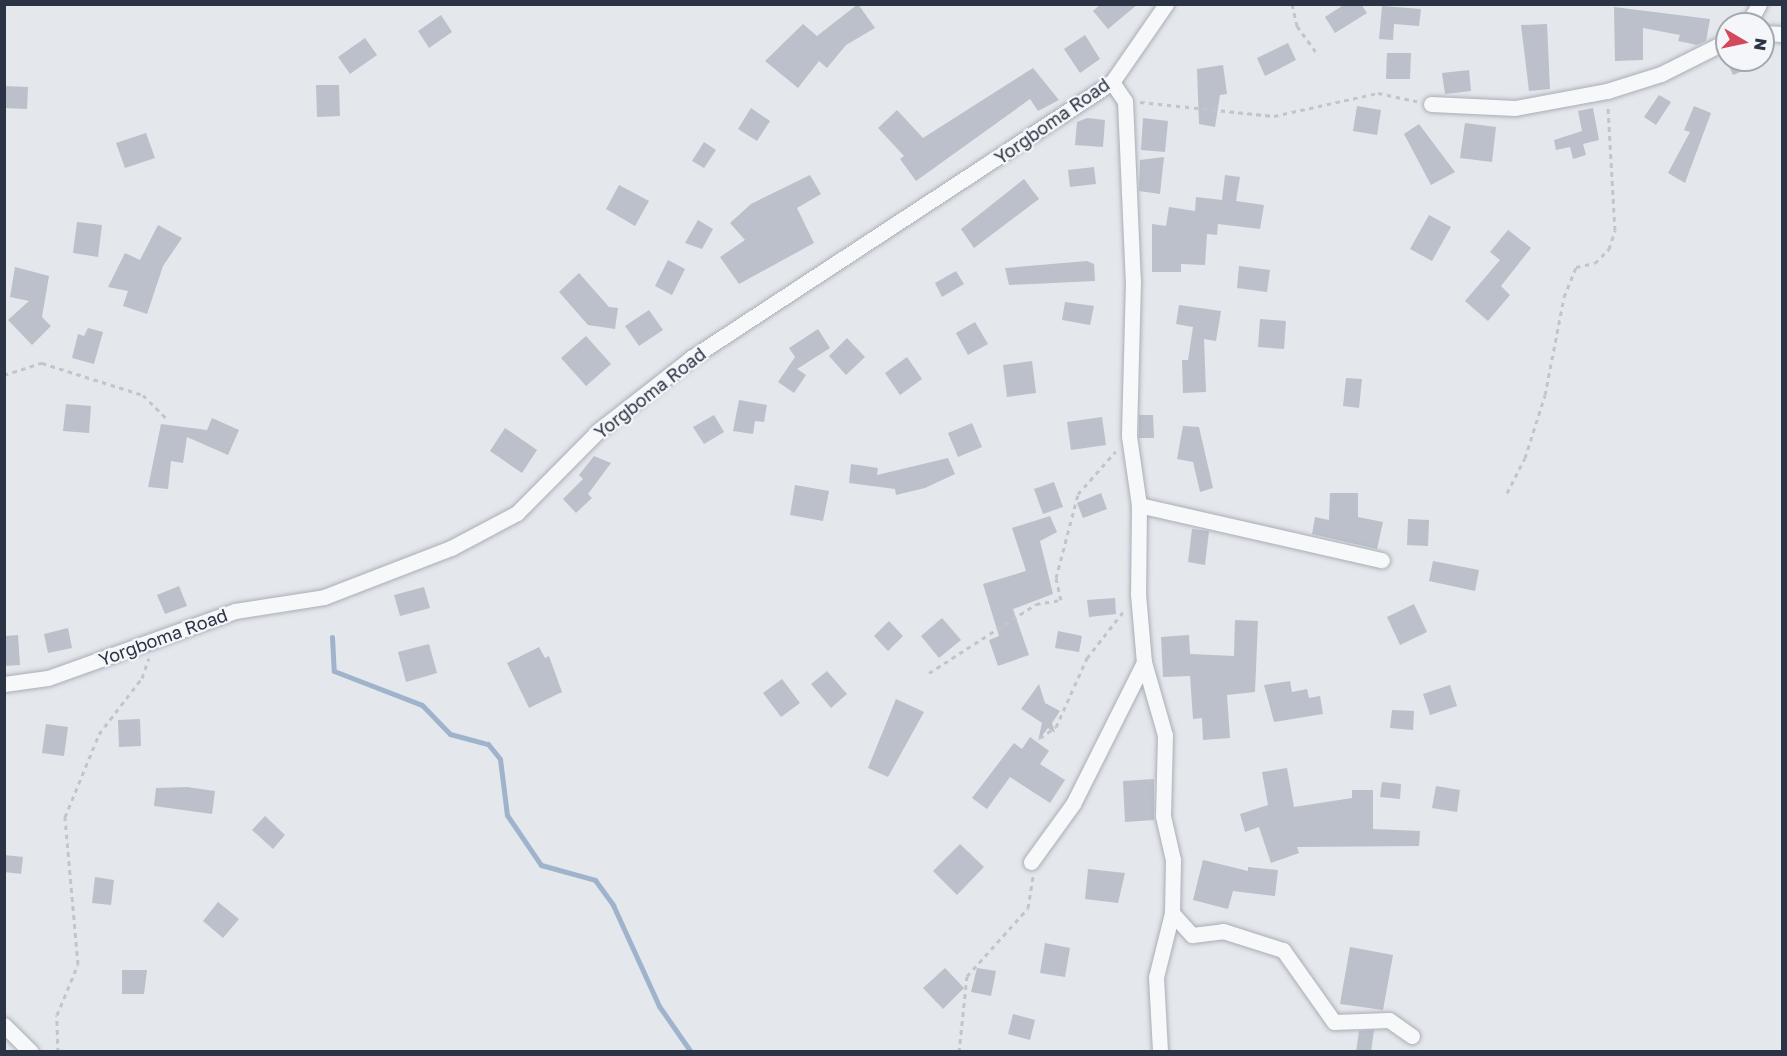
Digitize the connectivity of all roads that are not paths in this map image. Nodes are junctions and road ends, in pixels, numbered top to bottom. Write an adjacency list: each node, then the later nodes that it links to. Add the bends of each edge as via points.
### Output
1 (1166, 4): 3 (street, Yorgboma Road)
2 (1715, 47): 4 (street, via 1661,74 1607,91 1515,108)
3 (1112, 82): 5 (street, via 1125,101 1133,281 1129,436); 8 (street, Yorgboma Road, via 691,358 599,429 517,513 451,548 324,597 236,612 48,678)
4 (1431, 104)
5 (1139, 505): 6 (street); 7 (street, via 1138,594)
6 (1382, 560)
7 (1144, 662): 9 (street, via 1073,804); 10 (street, via 1166,735 1163,816 1173,860)
8 (4, 684)
9 (1031, 862)
10 (1172, 912): 12 (street, via 1192,935 1223,931 1283,950 1334,1022 1389,1020); 14 (street, via 1156,977)
11 (4, 1025): 13 (street)
12 (1412, 1036)
13 (32, 1052)
14 (1160, 1052)

